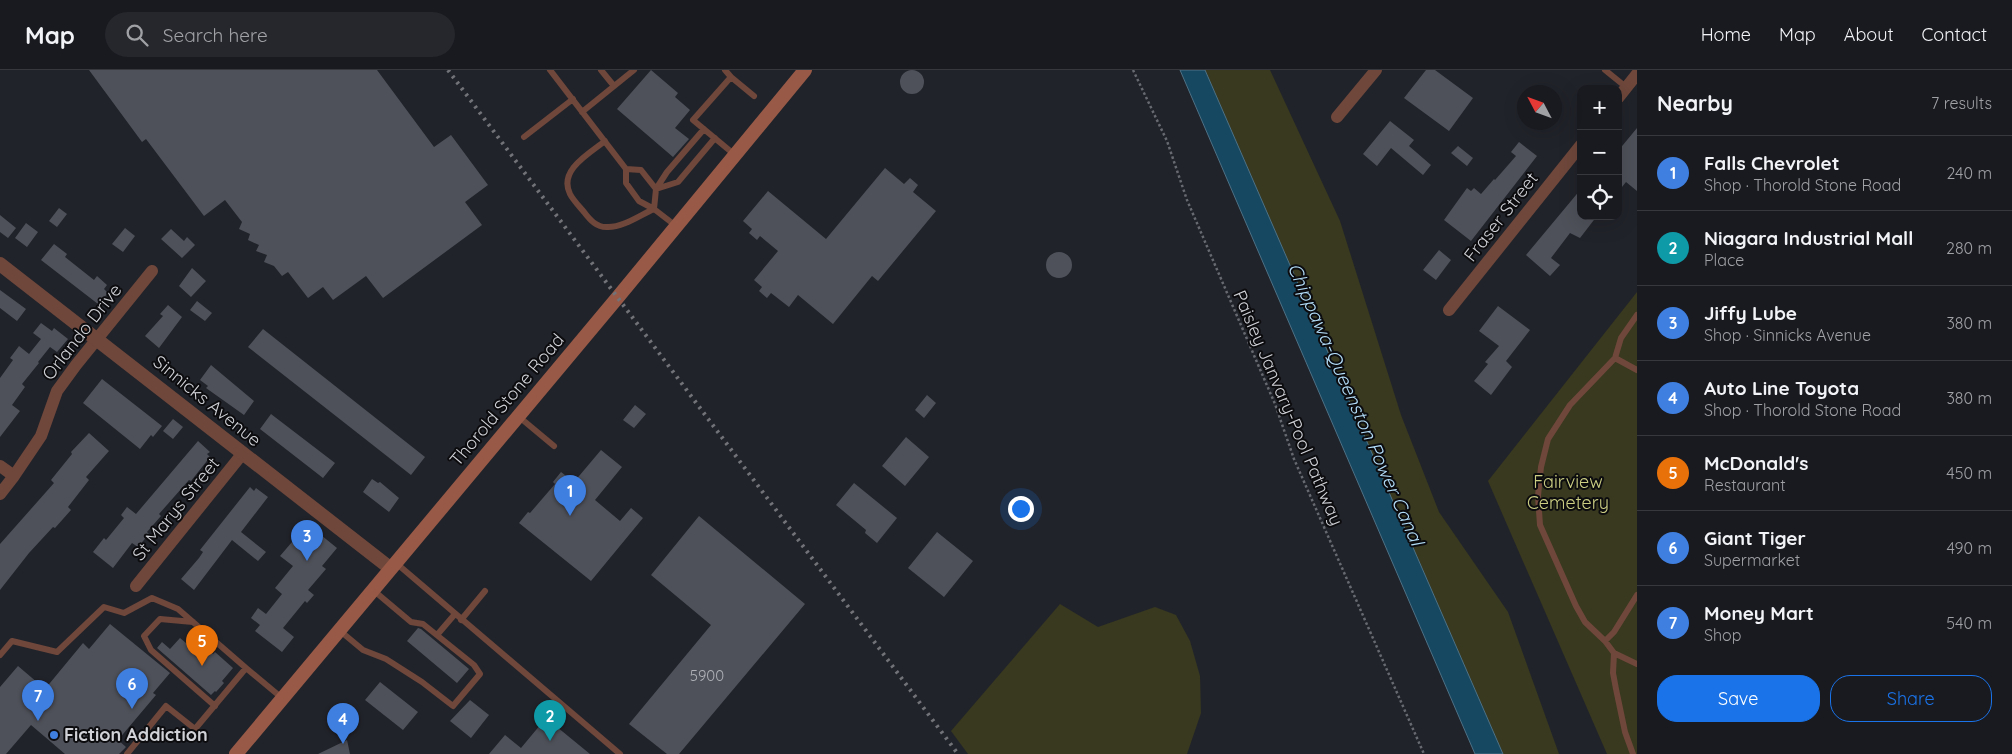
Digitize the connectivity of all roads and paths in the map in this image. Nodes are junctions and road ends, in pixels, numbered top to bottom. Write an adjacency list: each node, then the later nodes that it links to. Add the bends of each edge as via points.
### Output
1 (550, 70): 15 (lane)
2 (601, 70): 11 (lane)
3 (634, 70): 11 (lane)
4 (725, 70): 10 (lane)
5 (1133, 70): 61 (path, Paisley Janvary-Pool Pathway, via 1167,141 1187,200 1274,404 1294,459)
6 (1376, 70): 17 (street)
7 (1605, 70): 12 (lane)
8 (799, 72): 23 (main road, Thorold Stone Road)
9 (1637, 74): 12 (street)
10 (731, 77): 14 (lane); 18 (lane, via 693,120)
11 (614, 86): 16 (lane)
12 (1626, 88): 13 (street)
13 (1622, 93)
14 (754, 96)
15 (573, 99): 16 (lane); 19 (lane)
16 (582, 112): 21 (lane)
17 (1337, 117)
18 (704, 129): 20 (lane); 25 (lane)
19 (524, 137)
20 (715, 138): 23 (lane); 25 (lane, via 678,182)
21 (605, 141): 24 (lane); 26 (lane, via 571,170 567,182 570,194 593,223 606,228 618,226)
22 (1577, 150): 30 (street, Fraser Street)
23 (735, 155): 27 (main road, Thorold Stone Road)
24 (626, 169): 25 (lane, via 641,170); 26 (lane, via 626,183 639,201)
25 (656, 189): 26 (lane)
26 (654, 209): 27 (lane)
27 (676, 227): 35 (main road, Thorold Stone Road)
28 (0, 264): 32 (street, Sinnicks Avenue)
29 (152, 271): 32 (street, Orlando Drive)
30 (1449, 310)
31 (1637, 315): 33 (lane, via 1621,338)
32 (97, 339): 37 (street, Sinnicks Avenue); 39 (street, Orlando Drive, via 57,391 41,436)
33 (1616, 358): 34 (lane); 51 (lane, via 1558,420 1548,439 1538,496 1540,525 1568,589 1585,622)
34 (1637, 370)
35 (518, 416): 36 (lane); 41 (main road, Thorold Stone Road)
36 (554, 446)
37 (242, 453): 41 (street, Sinnicks Avenue); 42 (street, St Marys Street)
38 (0, 466): 39 (street)
39 (14, 476): 40 (street, Orlando Drive)
40 (0, 494)
41 (392, 565): 43 (main road, Thorold Stone Road); 46 (lane)
42 (136, 586)
43 (372, 590): 49 (main road, Thorold Stone Road); 50 (lane, via 411,622 423,624)
44 (485, 591): 47 (lane)
45 (1637, 595): 51 (lane)
46 (455, 614): 47 (lane); 50 (lane)
47 (461, 620): 60 (lane)
48 (193, 622): 53 (lane, via 178,609 152,598 124,613 104,607 57,652 12,640); 55 (lane); 57 (lane, via 160,619 144,636 150,650)
49 (339, 630): 50 (lane, via 364,650 386,659 422,682 453,706 480,674 474,665); 56 (main road, Thorold Stone Road)
50 (437, 635)
51 (1605, 641): 52 (lane)
52 (1614, 653): 54 (lane); 62 (lane, via 1616,689)
53 (0, 655)
54 (1637, 664)
55 (246, 668): 56 (lane); 57 (lane)
56 (282, 698): 59 (main road, Thorold Stone Road)
57 (215, 706): 58 (lane, via 195,729 166,706)
58 (127, 754)
59 (236, 754)
60 (620, 754)
61 (1424, 754)
62 (1633, 754)

